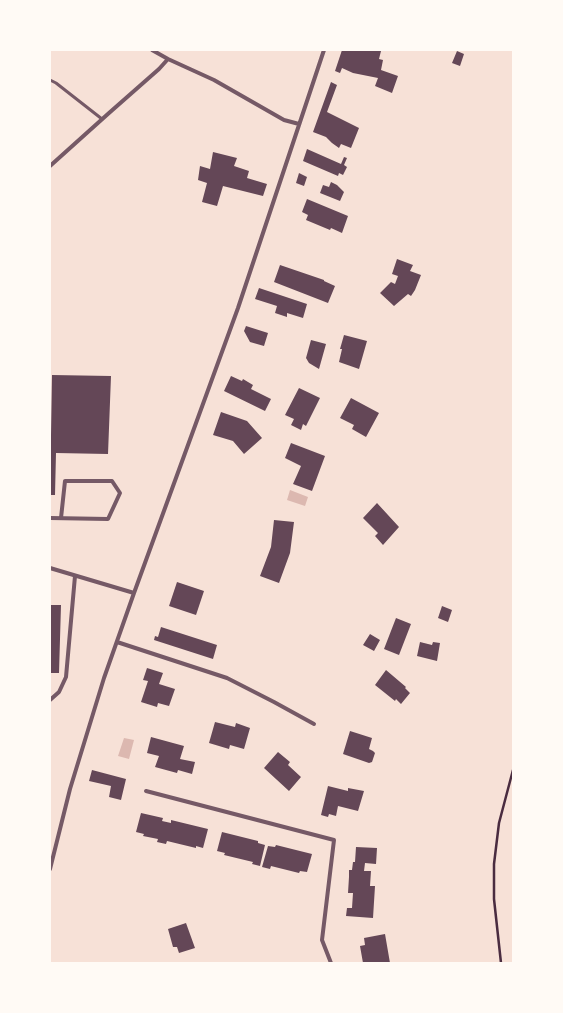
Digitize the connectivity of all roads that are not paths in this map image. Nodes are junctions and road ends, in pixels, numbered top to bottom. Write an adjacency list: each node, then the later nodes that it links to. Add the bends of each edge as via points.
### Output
1 (152, 50): 3 (street)
2 (324, 50): 6 (street)
3 (168, 59): 5 (street); 6 (street, via 214,80 284,120)
4 (50, 80): 5 (lane)
5 (102, 119): 7 (street)
6 (299, 124): 12 (street, via 238,308)
7 (50, 165)
8 (50, 518): 9 (street)
9 (61, 518): 9 (street, via 108,519 120,493 112,480 65,481)
10 (50, 568): 11 (street)
11 (74, 576): 12 (street); 14 (street, via 66,677 59,692)
12 (134, 593): 13 (street)
13 (117, 642): 15 (street, via 227,678); 17 (street, via 70,789)
14 (50, 700)
15 (314, 724)
16 (146, 791): 18 (street, via 334,840 322,940)
17 (50, 869)
18 (331, 963)

